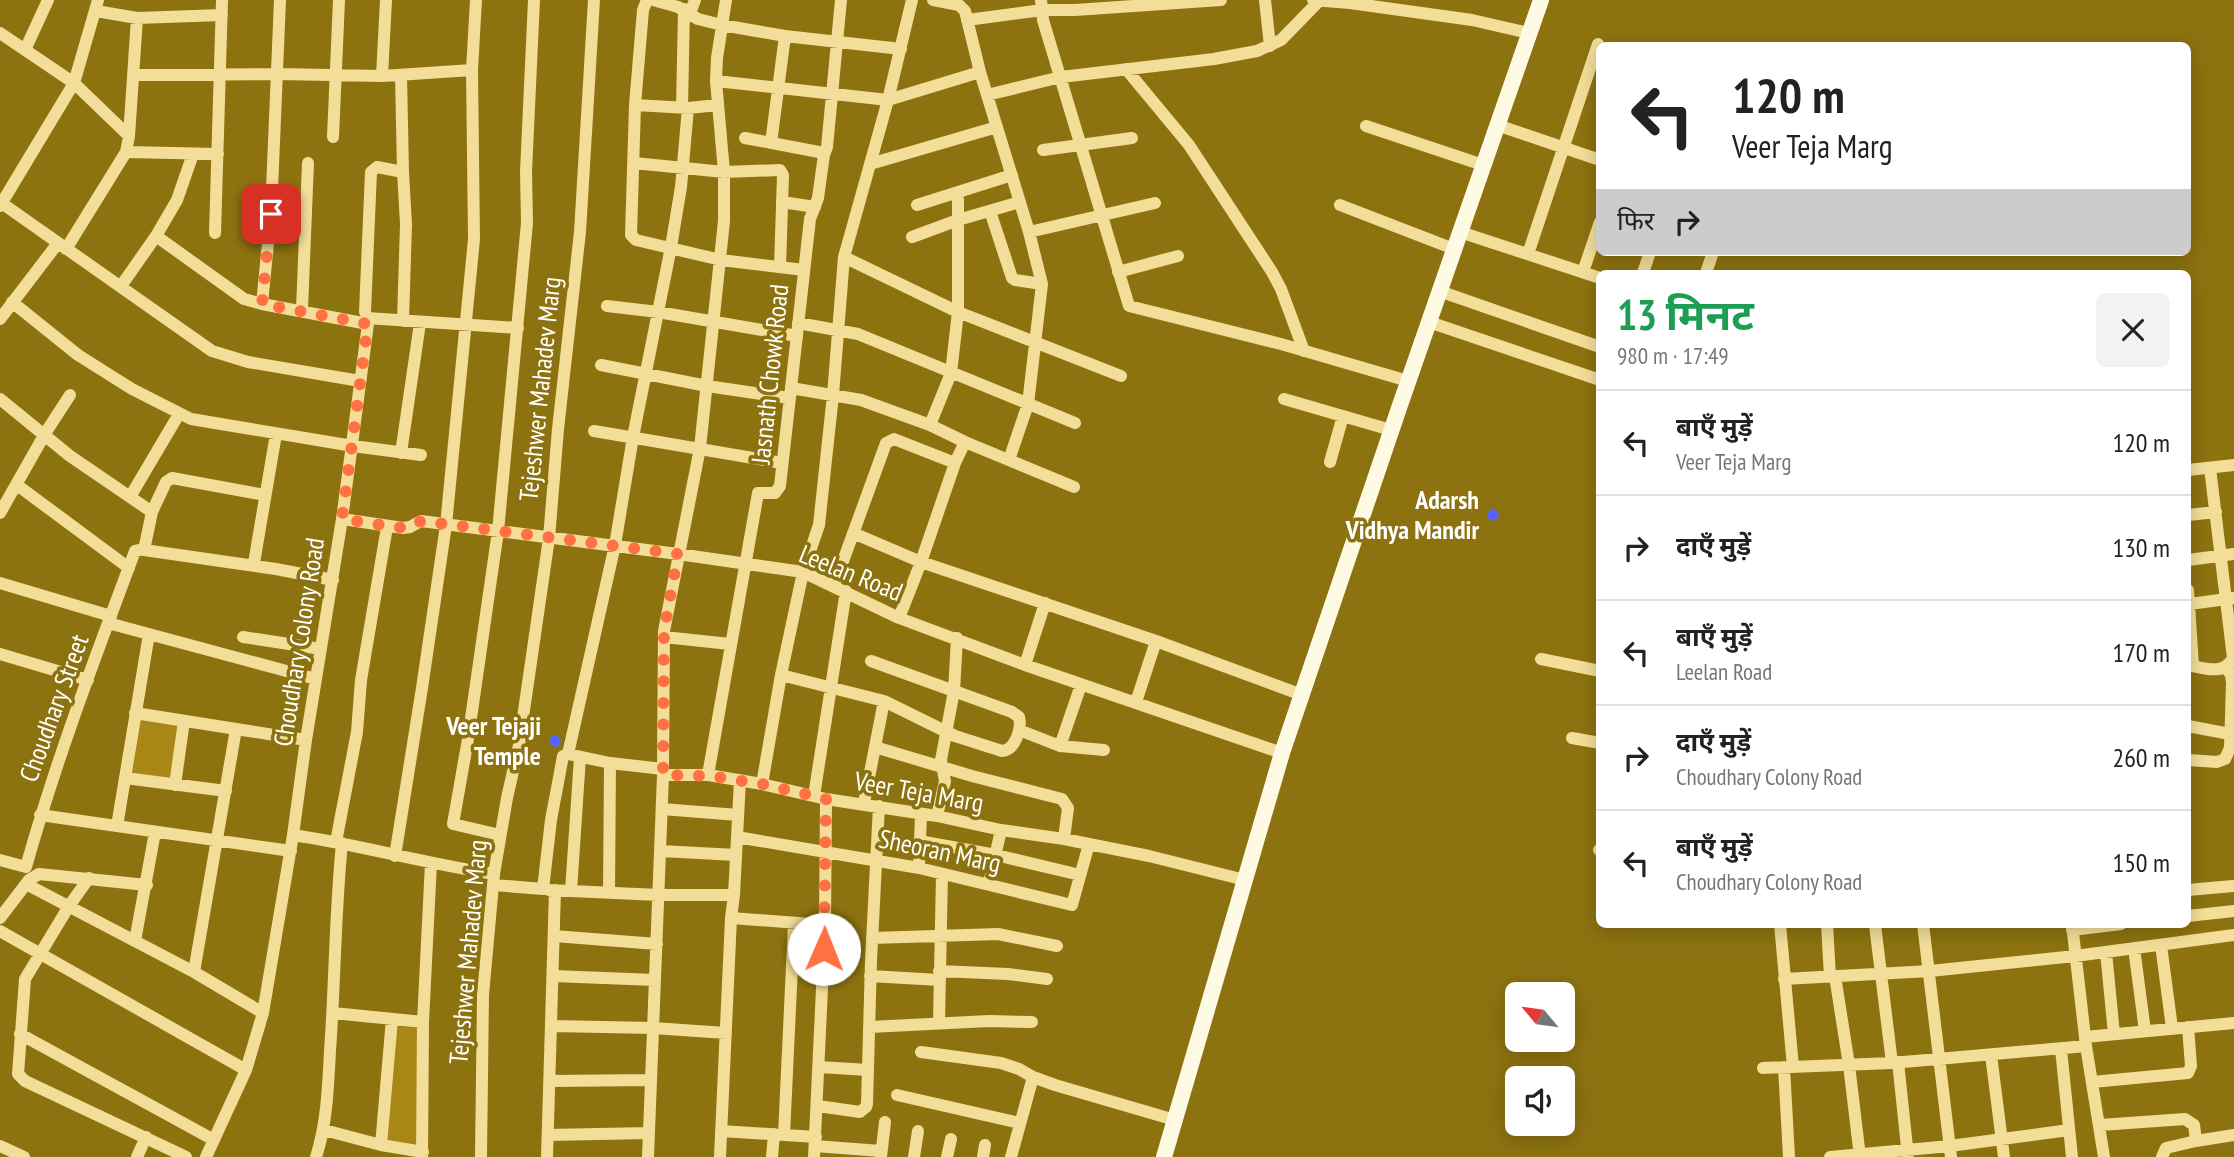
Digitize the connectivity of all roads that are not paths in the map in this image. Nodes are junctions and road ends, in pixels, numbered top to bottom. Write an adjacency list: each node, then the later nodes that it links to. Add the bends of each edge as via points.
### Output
1 (48, 0): 37 (street)
2 (222, 0): 27 (street)
3 (280, 0): 42 (street)
4 (339, 0): 45 (street)
5 (386, 0): 47 (street)
6 (476, 0): 40 (street)
7 (534, 0): 126 (street, via 527,223)
8 (594, 0): 180 (street, Tejeshwer Mahadev Marg, via 580,232)
9 (647, 0): 55 (street)
10 (653, 0): 26 (street)
11 (695, 0): 26 (street)
12 (726, 0): 30 (street)
13 (841, 0): 34 (street, Jasnath Chowk Road)
14 (912, 0): 36 (street)
15 (933, 0): 22 (street)
16 (1188, 0): 17 (street); 23 (street)
17 (1221, 0)
18 (1265, 0): 35 (street)
19 (1310, 0): 20 (street)
20 (1320, 0): 32 (street, via 1472,20); 35 (street)
21 (1541, 0): 32 (main road)
22 (954, 2): 29 (street, via 962,7)
23 (1109, 4): 25 (street)
24 (97, 5): 28 (street); 50 (street)
25 (1042, 5): 29 (street); 48 (street)
26 (687, 11): 30 (street); 57 (street)
27 (222, 15): 28 (street); 44 (street)
28 (137, 18): 43 (street)
29 (967, 20): 41 (street)
30 (722, 25): 33 (street); 49 (street)
31 (0, 33): 37 (street)
32 (1530, 33): 58 (main road)
33 (785, 36): 34 (street); 51 (street)
34 (837, 42): 36 (street); 52 (street, Jasnath Chowk Road)
35 (1270, 47): 39 (street, via 1214,60)
36 (901, 49): 54 (street)
37 (25, 50): 50 (street)
38 (1596, 50): 67 (street)
39 (1126, 69): 48 (street); 131 (street, via 1189,145 1272,272)
40 (472, 70): 46 (street); 125 (street, via 474,239)
41 (980, 72): 53 (street); 54 (street)
42 (278, 74): 44 (street); 45 (street); 115 (street)
43 (133, 75): 44 (street); 61 (street)
44 (220, 75): 72 (street)
45 (335, 75): 47 (street); 62 (street)
46 (401, 75): 47 (street); 79 (street)
47 (382, 76)
48 (1061, 77): 53 (street); 66 (street)
49 (716, 81): 51 (street); 56 (street)
50 (74, 83): 61 (street); 85 (street)
51 (779, 89): 52 (street); 65 (street)
52 (833, 95): 54 (street); 71 (street, Jasnath Chowk Road)
53 (987, 95): 60 (street)
54 (888, 100): 76 (street)
55 (635, 105): 57 (street); 75 (street)
56 (718, 105): 57 (street); 80 (street)
57 (685, 108): 78 (street)
58 (1497, 125): 67 (street); 77 (main road)
59 (1366, 126): 77 (street)
60 (997, 127): 76 (street); 81 (street)
61 (130, 135): 69 (street)
62 (333, 137)
63 (745, 138): 65 (street)
64 (1132, 138): 66 (street)
65 (771, 143): 71 (street)
66 (1081, 145): 68 (street); 91 (street)
67 (1563, 147): 73 (street); 102 (street)
68 (1042, 150)
69 (126, 152): 70 (street); 99 (street)
70 (193, 153): 72 (street); 97 (street, via 177,200)
71 (824, 153): 89 (street, Jasnath Chowk Road)
72 (218, 154): 95 (street)
73 (1596, 159)
74 (308, 163): 117 (street)
75 (634, 163): 78 (street); 100 (street, via 631,235)
76 (870, 164): 103 (street)
77 (1483, 165): 94 (main road)
78 (683, 167): 80 (street); 100 (street)
79 (403, 172): 121 (street); 121 (street, via 377,167 371,172 366,315)
80 (724, 172): 83 (street, via 780,170); 105 (street)
81 (1012, 175): 84 (street); 87 (street)
82 (958, 199): 92 (street)
83 (782, 202): 89 (street); 106 (street)
84 (1020, 202): 90 (street); 93 (street)
85 (1, 204): 99 (street)
86 (1155, 204): 91 (street)
87 (917, 205)
88 (1340, 205): 101 (street)
89 (815, 207): 107 (street, Jasnath Chowk Road)
90 (990, 212): 92 (street); 111 (street, via 1012,278)
91 (1102, 217): 93 (street); 108 (street)
92 (958, 220): 98 (street); 119 (street)
93 (1029, 232): 111 (street)
94 (1460, 232): 101 (main road); 102 (street)
95 (215, 233)
96 (1596, 234): 109 (street)
97 (156, 236): 112 (street); 115 (street, via 244,299)
98 (912, 237)
99 (62, 246): 112 (street); 114 (street)
100 (671, 247): 105 (street); 118 (street)
101 (1454, 249): 113 (main road)
102 (1528, 254): 109 (street)
103 (844, 257): 119 (street); 127 (street)
104 (1178, 257): 108 (street)
105 (721, 260): 106 (street); 122 (street)
106 (780, 267): 107 (street)
107 (804, 270): 128 (street, Jasnath Chowk Road)
108 (1118, 272): 131 (street, via 1124,306)
109 (1583, 272): 110 (street)
110 (1596, 277)
111 (1042, 284): 129 (street)
112 (121, 286): 137 (street, via 214,352)
113 (1440, 291): 123 (main road); 130 (street)
114 (12, 302): 120 (street); 146 (street, via 78,355)
115 (262, 304): 137 (street, Choudhary Colony Road, via 368,324)
116 (607, 306): 118 (street)
117 (302, 309)
118 (658, 312): 122 (street); 134 (street)
119 (958, 312): 129 (street); 133 (street)
120 (0, 319)
121 (403, 321): 124 (street)
122 (714, 322): 128 (street); 139 (street)
123 (1429, 322): 136 (street); 138 (main road)
124 (420, 323): 125 (street); 158 (street)
125 (464, 325): 126 (street); 176 (street)
126 (518, 328): 178 (street)
127 (837, 329): 128 (street); 133 (street); 142 (street)
128 (798, 330): 140 (street, Jasnath Chowk Road)
129 (1036, 342): 135 (street); 145 (street)
130 (1596, 346)
131 (1304, 351): 138 (street)
132 (601, 365): 134 (street)
133 (951, 373): 145 (street); 149 (street)
134 (645, 374): 139 (street); 154 (street)
135 (1121, 376)
136 (1596, 379)
137 (360, 381): 156 (street, Choudhary Colony Road)
138 (1408, 381): 150 (main road)
139 (707, 386): 140 (street); 157 (street)
140 (790, 393): 142 (street); 162 (street, Jasnath Chowk Road)
141 (70, 395): 153 (street)
142 (833, 395): 149 (street); 190 (street, via 819,525)
143 (0, 399): 153 (street)
144 (1284, 399): 147 (street)
145 (1028, 404): 148 (street); 160 (street)
146 (179, 414): 152 (street); 170 (street)
147 (1343, 416): 150 (street); 161 (street)
148 (1075, 423)
149 (930, 425): 155 (street)
150 (1391, 430): 219 (main road)
151 (594, 431): 154 (street)
152 (275, 434): 156 (street); 169 (street)
153 (45, 435): 167 (street); 170 (street)
154 (633, 437): 157 (street); 181 (street)
155 (965, 442): 160 (street); 163 (street)
156 (353, 446): 158 (street); 175 (street, Choudhary Colony Road)
157 (700, 448): 162 (street); 183 (street)
158 (401, 453): 159 (street)
159 (421, 455)
160 (1009, 460): 168 (street)
161 (1330, 462)
162 (782, 463): 188 (street, Jasnath Chowk Road, via 778,490 758,493)
163 (955, 463): 179 (street, via 890,440); 186 (street)
164 (2234, 465): 165 (street)
165 (2210, 468): 166 (street); 172 (street)
166 (2191, 470)
167 (17, 485): 173 (street); 189 (street)
168 (1074, 487)
169 (265, 495): 171 (street, via 173,478 166,482); 187 (street)
170 (130, 496): 171 (street)
171 (152, 512): 182 (street)
172 (2216, 512): 174 (street); 184 (street)
173 (0, 513)
174 (2191, 515)
175 (342, 519): 177 (street, Leelan Road); 191 (street, Choudhary Colony Road)
176 (446, 525): 177 (street, Leelan Road, via 421,521 410,527); 178 (street, Leelan Road); 271 (street)
177 (387, 527): 264 (street, via 360,680 357,732)
178 (498, 531): 180 (street, Leelan Road); 259 (street, via 453,824)
179 (853, 533): 186 (street); 193 (street)
180 (549, 536): 181 (street, Leelan Road); 259 (street, Tejeshwer Mahadev Marg, via 519,745)
181 (615, 545): 183 (street, Leelan Road); 236 (street)
182 (145, 549): 189 (street, Choudhary Street, via 135,551); 191 (street)
183 (678, 554): 188 (street, Leelan Road); 201 (street)
184 (2228, 555): 185 (street); 194 (street)
185 (2191, 561)
186 (921, 562): 195 (street); 197 (street)
187 (254, 563)
188 (744, 565): 190 (street, Leelan Road); 204 (street, Jasnath Chowk Road)
189 (129, 568): 198 (street, Choudhary Street)
190 (803, 572): 193 (street, Leelan Road); 213 (street)
191 (332, 580): 205 (street, Choudhary Colony Road)
192 (0, 583): 198 (street)
193 (840, 588): 197 (street, Leelan Road); 217 (street)
194 (2231, 599): 196 (street); 211 (street, via 2233,658)
195 (1045, 603): 203 (street); 209 (street)
196 (2191, 604)
197 (899, 618): 202 (street, Leelan Road)
198 (110, 619): 199 (street); 215 (street, Choudhary Street)
199 (149, 634): 214 (street); 222 (street)
200 (243, 636): 205 (street)
201 (664, 637): 204 (street); 240 (street)
202 (957, 638): 209 (street, Leelan Road); 218 (street)
203 (1156, 641): 219 (street); 221 (street)
204 (730, 644): 241 (street, Jasnath Chowk Road)
205 (321, 649): 214 (street, Choudhary Colony Road)
206 (0, 654): 215 (street)
207 (1541, 659): 212 (street)
208 (871, 661): 218 (street)
209 (1025, 665): 216 (street, Leelan Road)
210 (2191, 666): 211 (street)
211 (2226, 667): 228 (street, via 2232,683)
212 (1596, 670)
213 (781, 675): 217 (street); 244 (street)
214 (316, 679): 230 (street, Choudhary Colony Road)
215 (88, 680): 252 (street, Choudhary Street)
216 (1081, 685): 221 (street, Leelan Road); 232 (street)
217 (830, 689): 220 (street); 247 (street)
218 (954, 691): 226 (street, via 1012,712 1021,721); 227 (street)
219 (1302, 695): 235 (main road)
220 (884, 701): 227 (street); 233 (street)
221 (1136, 702): 235 (street, Leelan Road)
222 (135, 713): 223 (street); 242 (street)
223 (184, 721): 225 (street); 245 (street)
224 (2191, 727): 228 (street)
225 (236, 729): 230 (street); 246 (street)
226 (1018, 730): 227 (street, via 1007,751); 232 (street)
227 (947, 732): 239 (street)
228 (2230, 734): 237 (street, via 2225,759)
229 (1572, 738): 231 (street)
230 (306, 740): 258 (street, Choudhary Colony Road)
231 (1596, 742)
232 (1060, 746): 234 (street)
233 (875, 747): 239 (street); 248 (street)
234 (1104, 750)
235 (1282, 753): 280 (main road)
236 (574, 756): 238 (street, Veer Teja Marg); 285 (street, via 563,756 558,779); 287 (street)
237 (2191, 760)
238 (611, 763): 240 (street, Veer Teja Marg); 288 (street)
239 (942, 766): 254 (street, via 945,781); 261 (street, via 1065,801)
240 (663, 772): 241 (street, Veer Teja Marg); 250 (street)
241 (708, 775): 243 (street, Veer Teja Marg)
242 (125, 778): 245 (street); 255 (street)
243 (740, 780): 244 (street, Veer Teja Marg); 253 (street)
244 (762, 784): 247 (street, Veer Teja Marg)
245 (175, 785): 246 (street)
246 (226, 791): 263 (street)
247 (820, 797): 248 (street, Veer Teja Marg); 268 (street)
248 (864, 803): 249 (street, Veer Teja Marg)
249 (879, 806): 251 (street, Veer Teja Marg); 273 (street)
250 (662, 809): 253 (street); 267 (street)
251 (921, 814): 254 (street, Veer Teja Marg); 262 (street)
252 (40, 815): 255 (street); 272 (street, Choudhary Street, via 26,867)
253 (738, 815): 260 (street)
254 (937, 816): 256 (street, Veer Teja Marg)
255 (117, 827): 257 (street)
256 (1000, 830): 261 (street, Veer Teja Marg); 270 (street)
257 (155, 832): 263 (street); 283 (street)
258 (293, 835): 264 (street); 266 (street, Choudhary Colony Road)
259 (500, 835): 279 (street, Tejeshwer Mahadev Marg)
260 (737, 837): 268 (street, Sheoran Marg); 269 (street)
261 (1064, 839): 265 (street, Veer Teja Marg)
262 (919, 841): 270 (street); 275 (street)
263 (218, 842): 266 (street); 317 (street)
264 (339, 842): 271 (street); 327 (street)
265 (1089, 844): 277 (street, Sheoran Marg); 280 (street, Veer Teja Marg)
266 (291, 850): 326 (street, Choudhary Colony Road)
267 (661, 851): 269 (street); 289 (street)
268 (824, 853): 273 (street, Sheoran Marg); 297 (street)
269 (736, 855): 290 (street)
270 (996, 855): 277 (street); 281 (street)
271 (395, 856): 274 (street)
272 (0, 860)
273 (877, 860): 275 (street, Sheoran Marg); 307 (street)
274 (431, 863): 279 (street); 329 (street)
275 (919, 868): 276 (street, Sheoran Marg)
276 (942, 874): 281 (street, Sheoran Marg); 306 (street)
277 (1080, 875): 281 (street, Sheoran Marg, via 1072,905)
278 (89, 878): 282 (street, via 39,874); 283 (street); 291 (street)
279 (494, 879): 285 (street); 390 (street, Tejeshwer Mahadev Marg, via 483,995)
280 (1245, 880): 360 (main road)
281 (989, 883)
282 (26, 884): 291 (street); 294 (street)
283 (147, 885): 308 (street)
284 (2233, 886): 286 (street)
285 (549, 890): 287 (street); 305 (street)
286 (2191, 890)
287 (571, 891): 288 (street)
288 (609, 893): 289 (street)
289 (659, 895): 290 (street); 309 (street)
290 (734, 895): 295 (street)
291 (69, 906): 308 (street); 314 (street)
292 (2234, 911): 293 (street)
293 (2191, 916)
294 (0, 918)
295 (731, 918): 296 (street); 339 (street)
296 (794, 924): 297 (street); 370 (street)
297 (825, 925): 349 (street)
298 (1780, 928): 324 (street)
299 (1827, 928): 322 (street)
300 (1875, 928): 318 (street)
301 (1924, 928): 316 (street)
302 (2072, 928): 315 (street)
303 (0, 931): 314 (street)
304 (2234, 935): 310 (street)
305 (554, 936): 309 (street); 319 (street)
306 (940, 937): 307 (street); 311 (street, via 998,934); 321 (street)
307 (872, 938): 320 (street)
308 (135, 941): 317 (street)
309 (657, 944): 325 (street)
310 (2161, 945): 312 (street); 337 (street)
311 (1057, 946)
312 (2134, 948): 313 (street); 338 (street)
313 (2106, 952): 315 (street); 341 (street)
314 (40, 953): 340 (street, via 25,979); 352 (street)
315 (2075, 956): 316 (street); 342 (street)
316 (1930, 971): 318 (street); 346 (street)
317 (194, 972): 326 (street)
318 (1880, 974): 322 (street); 347 (street)
319 (553, 976): 325 (street); 333 (street)
320 (870, 976): 321 (street); 334 (street)
321 (939, 976): 323 (street, via 989,972); 330 (street)
322 (1832, 977): 324 (street); 348 (street)
323 (1048, 979)
324 (1784, 979): 350 (street)
325 (655, 980): 336 (street)
326 (263, 1013): 352 (street, Choudhary Colony Road)
327 (333, 1013): 328 (street); 364 (street)
328 (392, 1019): 329 (street); 377 (street)
329 (423, 1022): 383 (street)
330 (939, 1022): 331 (street); 334 (street)
331 (1032, 1022)
332 (2234, 1023): 335 (street)
333 (552, 1026): 336 (street); 356 (street)
334 (870, 1027): 353 (street)
335 (2188, 1027): 337 (street); 357 (street, via 2188,1073)
336 (653, 1028): 339 (street); 355 (street)
337 (2172, 1028): 338 (street)
338 (2145, 1031): 341 (street)
339 (726, 1033): 365 (street)
340 (20, 1034): 372 (street, via 17,1069 21,1078); 374 (street)
341 (2114, 1034): 342 (street)
342 (2085, 1041): 343 (street); 357 (street)
343 (2061, 1049): 345 (street); 367 (street)
344 (921, 1052): 354 (street, via 1001,1063)
345 (1992, 1055): 346 (street); 375 (street)
346 (1940, 1059): 347 (street); 380 (street)
347 (1895, 1062): 348 (street); 382 (street)
348 (1849, 1065): 350 (street); 385 (street)
349 (819, 1067): 353 (street); 359 (street)
350 (1789, 1067): 351 (street); 399 (street)
351 (1763, 1068)
352 (246, 1070): 374 (street, Choudhary Colony Road)
353 (868, 1070): 359 (street, via 863,1110)
354 (1033, 1077): 360 (street); 362 (street)
355 (652, 1080): 356 (street); 368 (street)
356 (550, 1081): 369 (street)
357 (2092, 1082): 363 (street)
358 (897, 1095): 362 (street)
359 (818, 1107): 379 (street)
360 (1175, 1120): 398 (main road)
361 (885, 1122): 381 (street)
362 (1020, 1124): 397 (street)
363 (2100, 1125): 376 (street, via 2185,1119 2194,1125); 403 (street)
364 (324, 1130): 377 (street); 389 (street)
365 (721, 1130): 370 (street); 393 (street)
366 (918, 1130): 395 (street)
367 (2069, 1130): 375 (street); 402 (street)
368 (649, 1133): 369 (street); 392 (street)
369 (548, 1135): 391 (street)
370 (779, 1135): 379 (street); 394 (street)
371 (2234, 1135): 376 (street)
372 (146, 1137): 387 (street); 388 (street)
373 (951, 1139): 396 (street)
374 (215, 1140): 384 (street, Choudhary Colony Road)
375 (2002, 1140): 380 (street); 401 (street)
376 (2196, 1141): 404 (street, via 2166,1148)
377 (381, 1145): 383 (street)
378 (0, 1146): 386 (street)
379 (815, 1147): 381 (street)
380 (1950, 1151): 382 (street)
381 (881, 1154)
382 (1908, 1154): 385 (street)
383 (423, 1155)
384 (209, 1156)
385 (1860, 1156): 400 (street)
386 (24, 1157)
387 (137, 1157)
388 (186, 1157)
389 (316, 1157)
390 (481, 1157)
391 (547, 1157)
392 (648, 1157)
393 (720, 1157)
394 (772, 1157)
395 (914, 1157)
396 (947, 1157)
397 (1011, 1157)
398 (1164, 1157)
399 (1789, 1157)
400 (1830, 1157)
401 (2004, 1157)
402 (2072, 1157)
403 (2104, 1157)
404 (2162, 1157)

